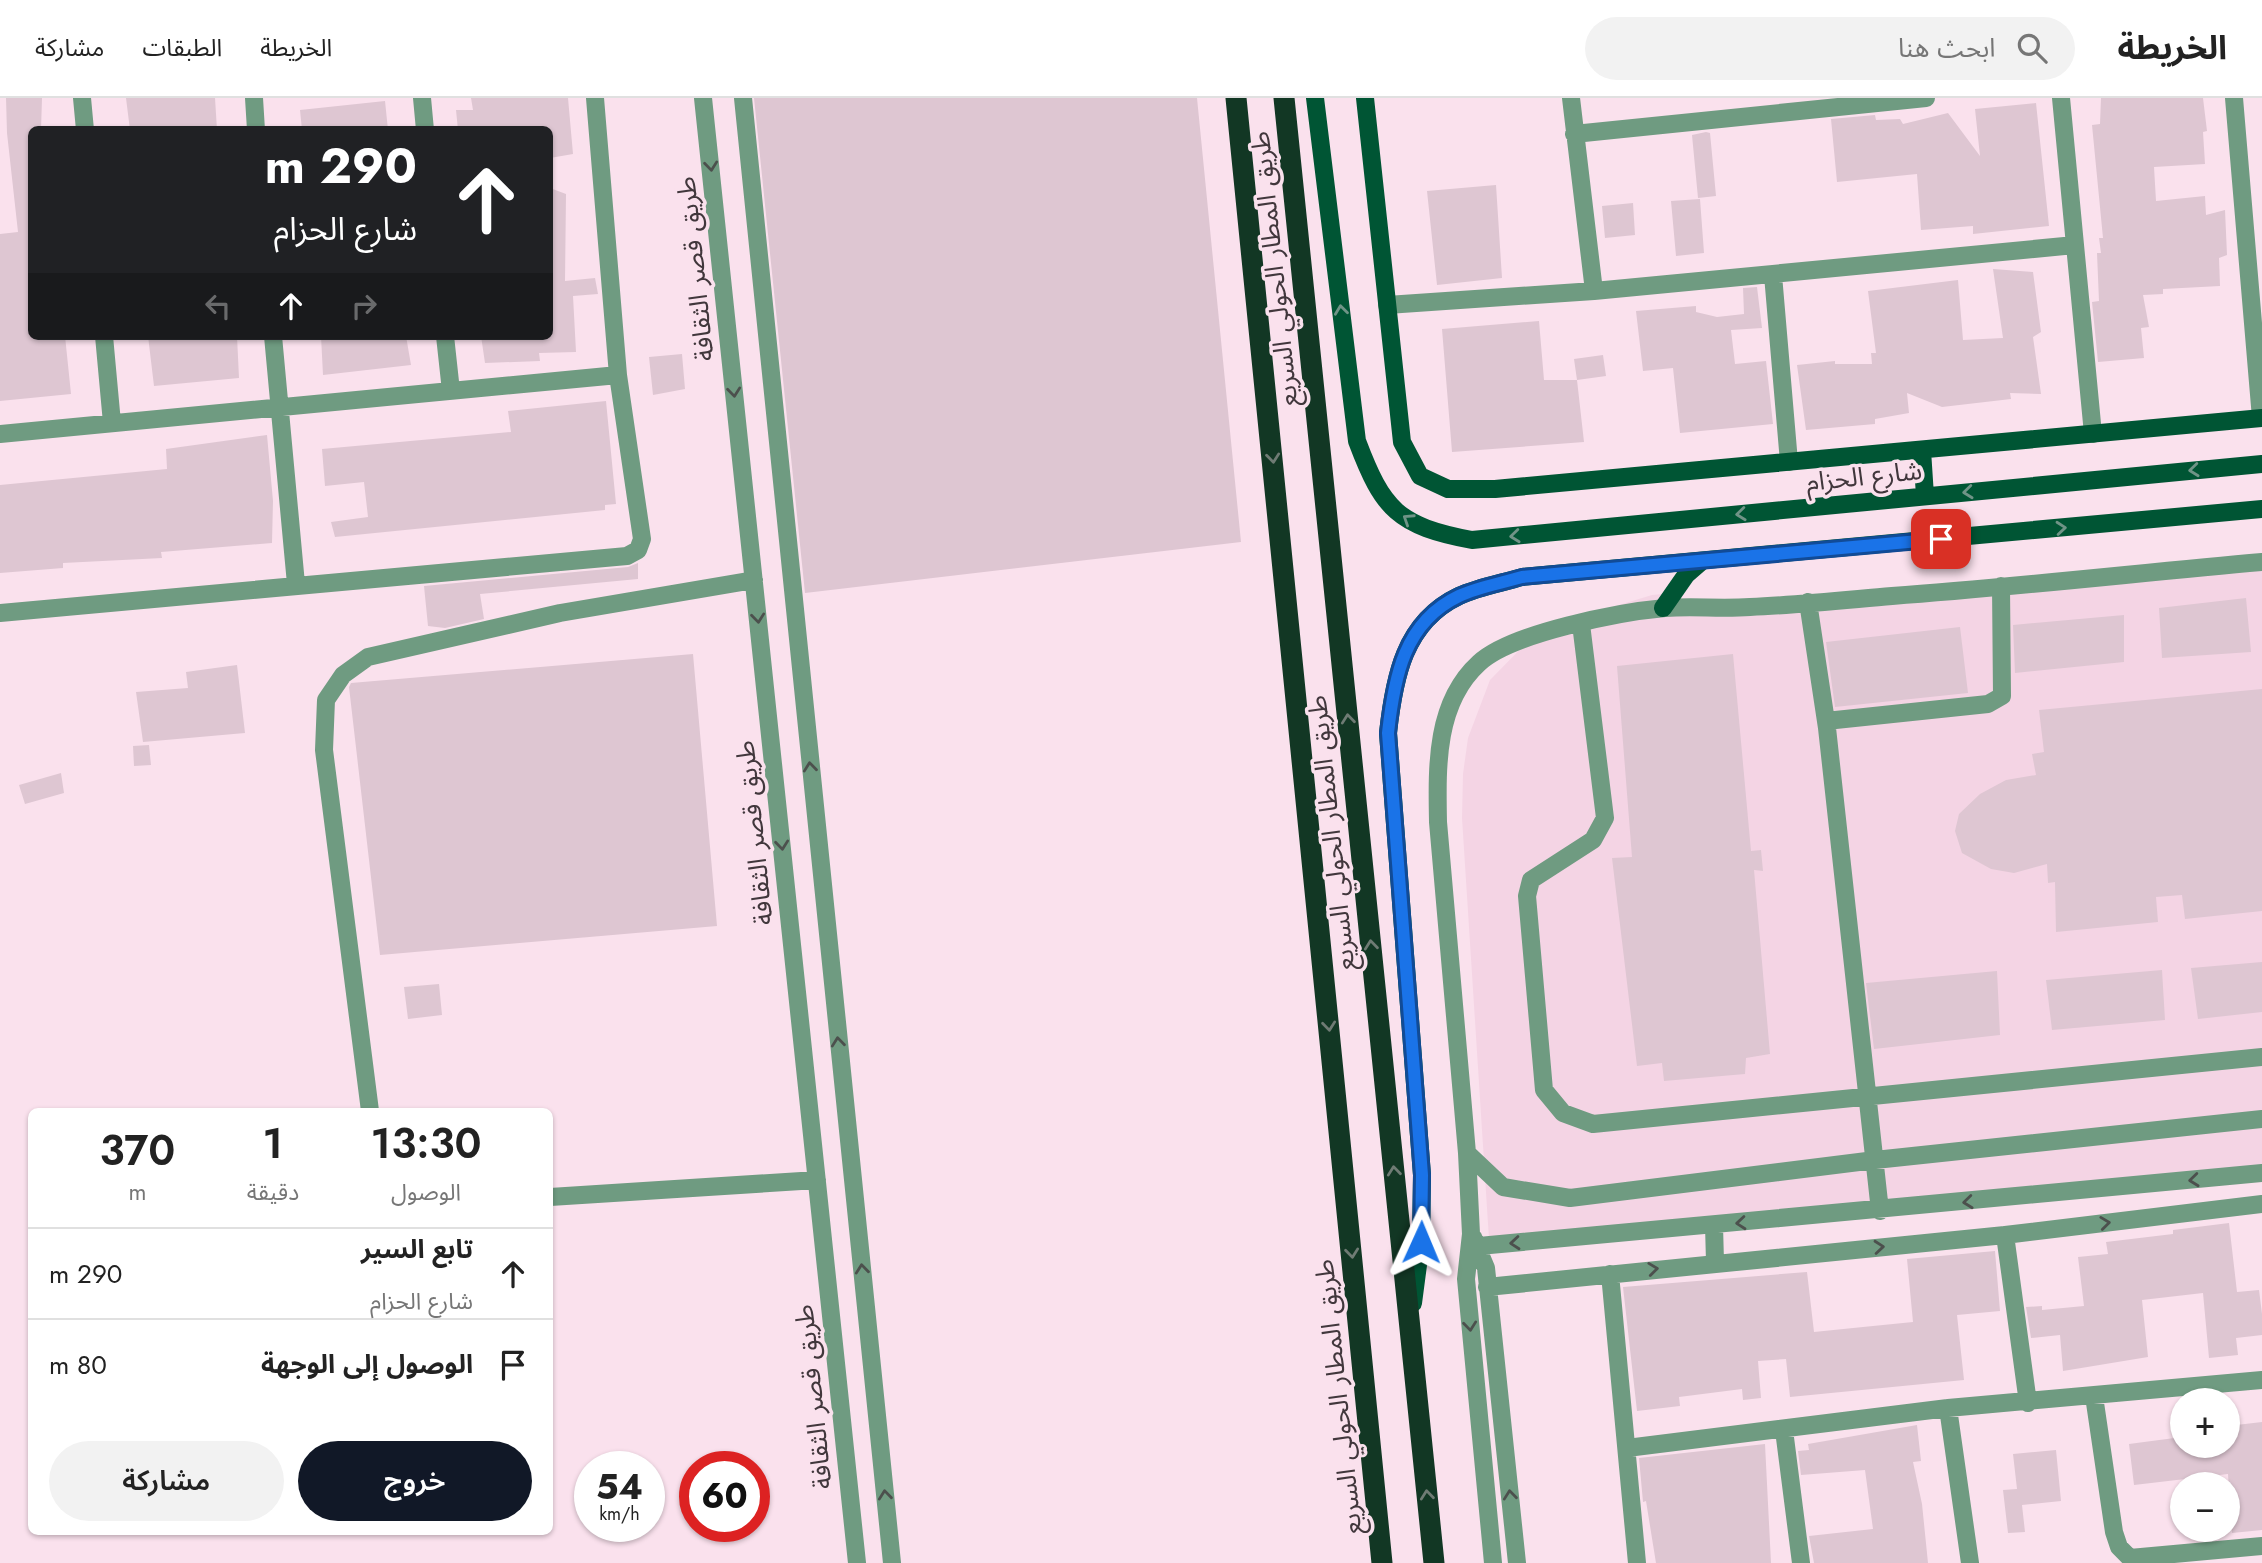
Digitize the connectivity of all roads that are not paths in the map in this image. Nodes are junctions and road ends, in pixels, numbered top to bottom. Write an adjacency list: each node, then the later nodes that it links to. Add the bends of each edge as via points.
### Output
1 (82, 98): 16 (street)
2 (254, 98): 17 (street)
3 (422, 98): 18 (street)
4 (595, 98): 27 (street)
5 (703, 98): 41 (street, طريق قصر الثقافة, one-way to 41)
6 (743, 98): 75 (street, one-way to 6)
7 (1236, 98): 76 (highway, طريق المطار الحولي السريع, one-way to 76)
8 (1284, 98): 66 (highway, طريق المطار الحولي السريع, one-way to 8)
9 (1315, 98): 37 (main road, شارع الحزام, one-way to 9, via 1472,540 1429,532 1390,507 1371,480 1357,441)
10 (1365, 98): 23 (main road)
11 (1571, 98): 19 (street)
12 (1926, 98): 15 (street)
13 (2061, 98): 20 (street)
14 (2234, 98): 30 (street)
15 (1890, 100): 19 (street)
16 (85, 126)
17 (256, 126)
18 (425, 126)
19 (1574, 134): 22 (street)
20 (2075, 245): 21 (street); 33 (street)
21 (1773, 275): 22 (street); 35 (street)
22 (1594, 291): 23 (street)
23 (1387, 304): 35 (main road, via 1402,442 1420,476 1448,489 1495,489)
24 (104, 340): 31 (street)
25 (273, 340): 29 (street)
26 (445, 340): 28 (street)
27 (618, 375): 28 (street); 42 (street, via 642,539 638,550 627,556)
28 (451, 391): 29 (street)
29 (279, 407): 31 (street); 42 (street)
30 (2262, 418): 33 (main road)
31 (112, 423): 32 (street)
32 (0, 434)
33 (2093, 434): 34 (main road)
34 (1922, 450): 35 (main road); 37 (main road)
35 (1789, 462)
36 (2262, 464): 37 (main road, شارع الحزام, one-way to 37)
37 (1925, 496)
38 (2262, 509): 39 (main road, one-way to 38)
39 (1700, 562): 45 (main road); 66 (main road, via 1522,577 1460,596 1432,613 1407,644 1393,687 1388,733 1422,1175 1421,1242)
40 (2262, 562): 43 (street)
41 (754, 580): 51 (street, via 560,613 436,640 368,657 343,675 326,700 324,750); 56 (street, طريق قصر الثقافة, one-way to 56)
42 (296, 584): 46 (street)
43 (2001, 586): 44 (street); 48 (street, via 2002,696 1988,704)
44 (1808, 602): 45 (street); 48 (street)
45 (1663, 608): 47 (street)
46 (0, 613)
47 (1581, 624): 50 (street, via 1605,818 1593,840 1531,880 1527,897 1544,1090 1563,1113 1593,1124); 53 (street, via 1528,636 1502,646 1479,663 1460,684 1441,737 1438,822)
48 (1826, 721): 50 (street)
49 (2262, 1057): 50 (street)
50 (1867, 1097): 54 (street)
51 (370, 1108)
52 (2262, 1119): 54 (street)
53 (1467, 1153): 54 (street, via 1503,1187 1570,1198); 62 (street)
54 (1875, 1160): 59 (street)
55 (2262, 1173): 59 (street, one-way to 59)
56 (817, 1180): 57 (street); 74 (street, طريق قصر الثقافة)
57 (553, 1198)
58 (2262, 1204): 61 (street, one-way to 58)
59 (1880, 1211): 60 (street, one-way to 60)
60 (1714, 1225): 62 (street, one-way to 62); 63 (street)
61 (2005, 1235): 63 (street, one-way to 61); 69 (street)
62 (1475, 1240): 65 (street); 78 (street, one-way to 78, via 1466,1279)
63 (1715, 1262): 64 (street, one-way to 63)
64 (1610, 1275): 65 (street); 72 (street)
65 (1488, 1287): 79 (street, one-way to 65)
66 (1410, 1324): 77 (highway, طريق المطار الحولي السريع, one-way to 66)
67 (2262, 1380): 68 (street)
68 (2094, 1396): 69 (street); 73 (street, via 2114,1532 2119,1547 2130,1558)
69 (2028, 1403): 70 (street)
70 (1948, 1408): 71 (street); 82 (street)
71 (1784, 1430): 72 (street); 81 (street)
72 (1627, 1448): 80 (street)
73 (2262, 1546)
74 (857, 1563)
75 (892, 1563)
76 (1382, 1563)
77 (1434, 1563)
78 (1493, 1563)
79 (1517, 1563)
80 (1637, 1563)
81 (1801, 1563)
82 (1970, 1563)

